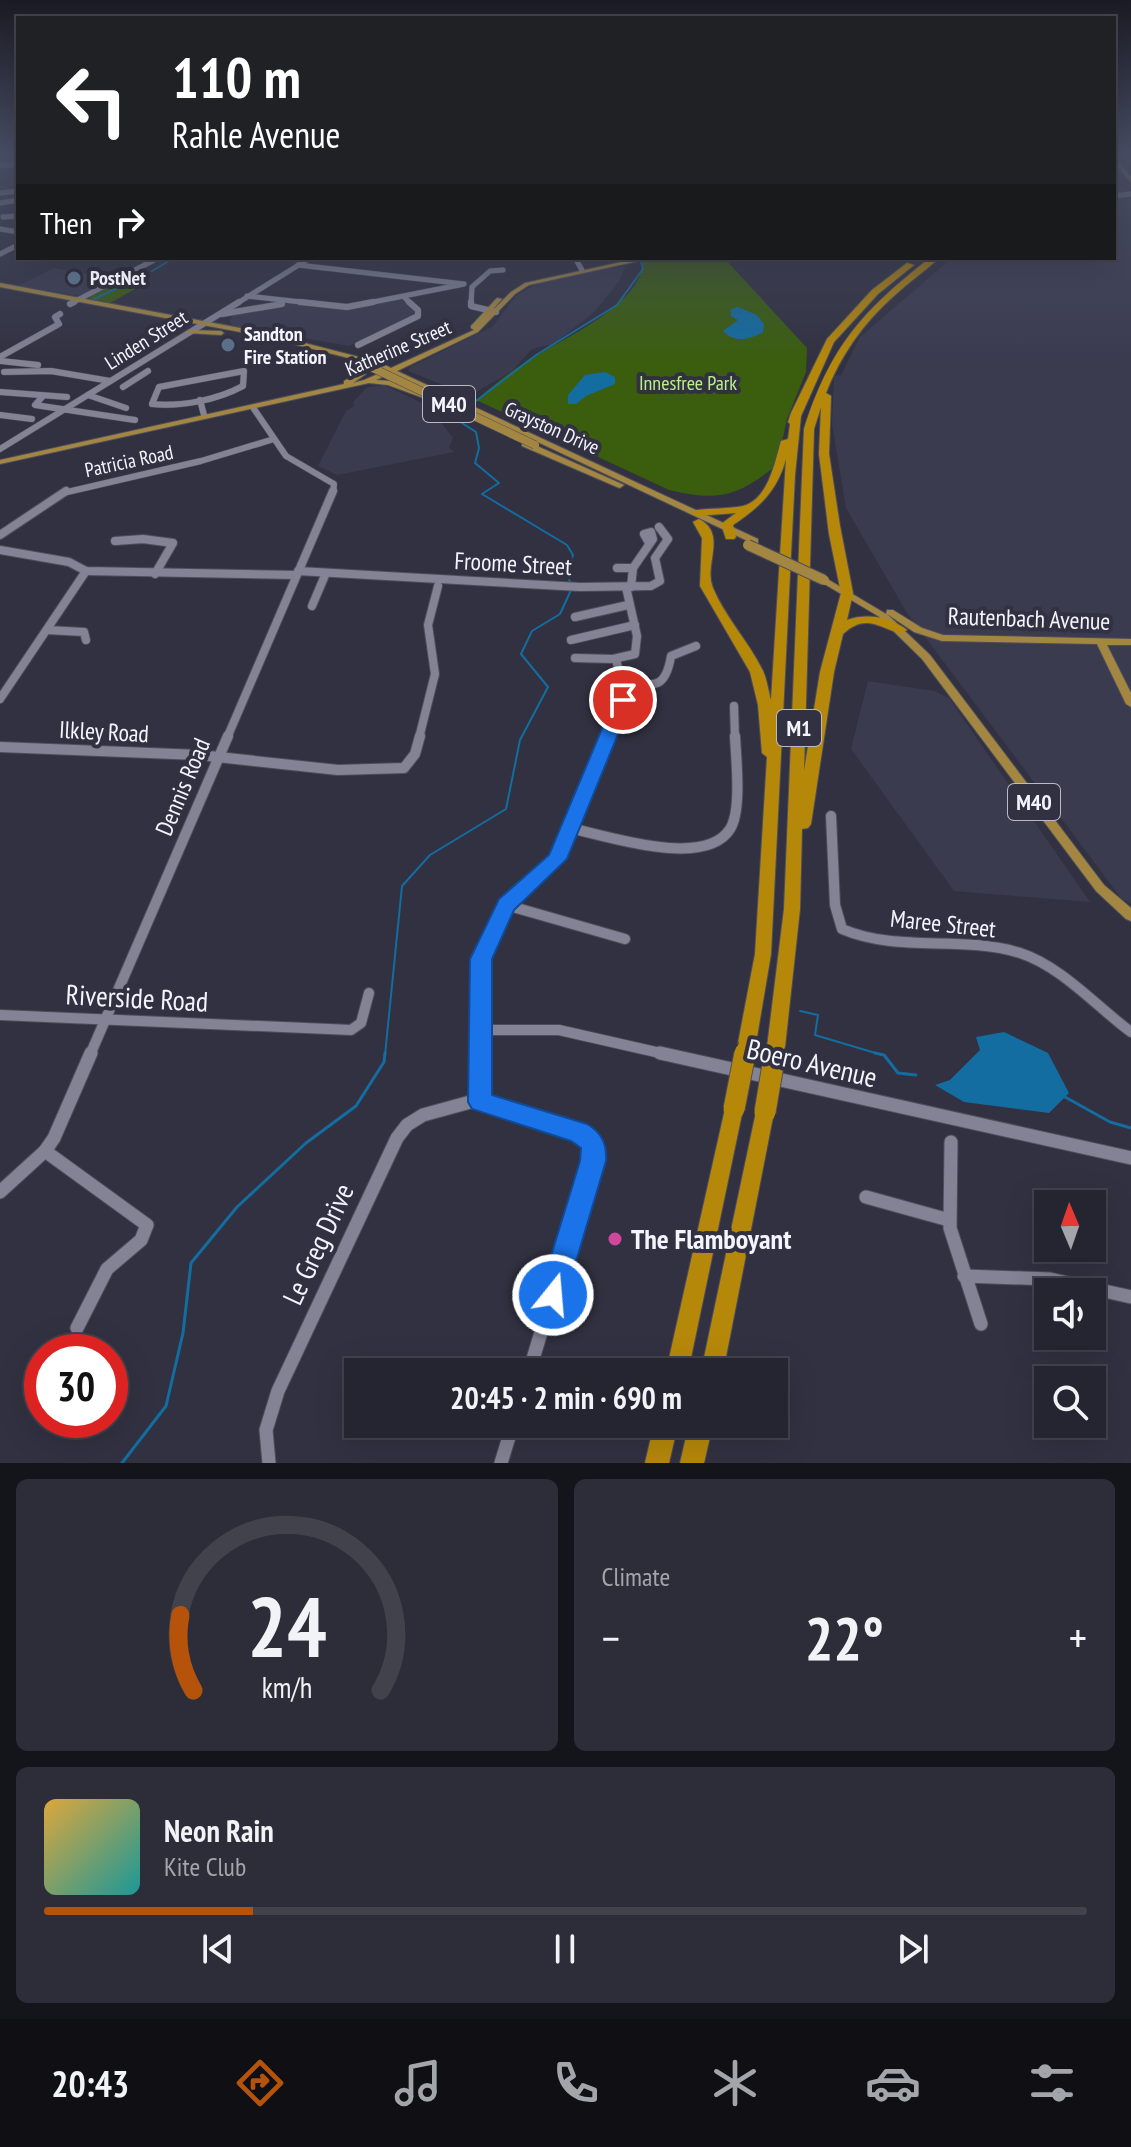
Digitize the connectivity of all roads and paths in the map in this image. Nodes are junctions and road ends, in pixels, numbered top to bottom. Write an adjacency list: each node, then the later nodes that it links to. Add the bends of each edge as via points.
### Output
1 (152, 260): 14 (street)
2 (307, 260): 7 (street, Linden Street)
3 (576, 260): 8 (street)
4 (630, 260): 8 (main road, Katherine Street)
5 (916, 260): 54 (highway, M1, via 875,292 830,341)
6 (933, 260): 35 (highway, M1, via 871,311 843,343)
7 (298, 265): 12 (street, Linden Street); 13 (street, via 464,283)
8 (581, 269): 17 (main road, Katherine Street, via 523,286)
9 (503, 270): 17 (street, via 490,271 473,285 470,305)
10 (0, 285): 14 (main road, Grayston Drive / M40)
11 (0, 291): 16 (main road)
12 (247, 296): 15 (street); 19 (street, Linden Street)
13 (404, 297): 15 (street, via 347,307); 25 (street, via 418,316)
14 (79, 299): 16 (street); 20 (main road, Grayston Drive / M40)
15 (280, 302): 19 (street)
16 (70, 304): 22 (main road)
17 (490, 310): 30 (main road, Katherine Street, via 476,331)
18 (60, 314): 27 (street, via 55,317 59,324)
19 (216, 316): 20 (street, Linden Street); 21 (main road)
20 (204, 323): 21 (main road, Grayston Drive / M40); 22 (street, Linden Street)
21 (217, 326): 23 (main road, Grayston Drive / M40)
22 (192, 330): 24 (main road, Grayston Drive / M40); 39 (street, Linden Street)
23 (262, 334): 26 (main road, Grayston Drive / M40); 28 (main road, via 329,346)
24 (276, 342): 26 (main road, Grayston Drive / M40); 32 (main road)
25 (358, 345)
26 (307, 346): 62 (main road, Grayston Drive / M40, bridge, via 366,361); 64 (main road, Grayston Drive / M40, bridge, via 362,363)
27 (0, 359): 29 (street)
28 (374, 361): 30 (main road); 33 (main road)
29 (19, 362): 31 (street); 36 (street)
30 (406, 363): 33 (main road, Katherine Street); 38 (main road)
31 (38, 365)
32 (359, 366): 37 (main road); 40 (main road, via 362,374)
33 (392, 369): 37 (main road, Katherine Street); 38 (main road)
34 (148, 371): 41 (street)
35 (828, 372): 67 (highway, via 824,454); 110 (highway, M1, via 809,429 806,472)
36 (2, 374): 39 (street, via 51,371)
37 (378, 375): 40 (main road, Katherine Street); 47 (main road)
38 (407, 376): 62 (main road)
39 (108, 385): 41 (street); 44 (street, Linden Street); 48 (street)
40 (348, 385): 47 (main road, via 384,382); 52 (main road, Katherine Street); 56 (main road, Katherine Street)
41 (123, 387): 42 (street)
42 (134, 390)
43 (0, 392): 45 (street)
44 (88, 395): 48 (street); 53 (street, Linden Street)
45 (43, 396): 46 (street); 50 (street)
46 (67, 397)
47 (429, 398): 64 (main road)
48 (98, 399): 51 (street)
49 (200, 400): 49 (street, via 242,388 245,371 158,387 152,404); 56 (street)
50 (38, 406): 53 (street); 57 (street)
51 (126, 408)
52 (254, 409): 60 (street, Dennis Road); 63 (main road, Katherine Street)
53 (63, 410): 59 (street); 61 (street, Linden Street)
54 (796, 413): 65 (highway); 107 (highway, M1)
55 (0, 415): 57 (street)
56 (204, 415): 63 (main road, Katherine Street)
57 (22, 417): 58 (street)
58 (32, 419)
59 (135, 420)
60 (274, 439): 70 (street, Patricia Road, via 207,460 70,489); 78 (street, Dennis Road, via 288,457 328,478 334,487)
61 (0, 449)
62 (564, 452): 66 (main road, Grayston Drive / M40)
63 (0, 460)
64 (620, 485): 66 (main road, Grayston Drive / M40)
65 (771, 490): 66 (highway, via 736,512); 69 (highway)
66 (698, 518): 69 (main road, Grayston Drive / M40); 73 (highway)
67 (834, 526): 81 (highway, via 839,569); 84 (highway)
68 (659, 527): 83 (street, via 668,536 655,558 660,581)
69 (731, 532): 73 (highway); 81 (main road, Grayston Drive / M40, bridge)
70 (0, 535)
71 (115, 541): 80 (street, via 173,543)
72 (649, 543): 76 (street)
73 (711, 548): 107 (highway, via 704,571 708,592 748,652 763,693)
74 (0, 550): 77 (street, Froome Street, via 75,563)
75 (617, 568): 76 (street)
76 (633, 568): 83 (street)
77 (86, 571): 80 (street, Froome Street); 89 (street)
78 (297, 573): 79 (street, Froome Street); 80 (street, Froome Street); 106 (street, Dennis Road)
79 (326, 573): 83 (street, Froome Street); 86 (street)
80 (155, 574)
81 (828, 579): 84 (main road, Grayston Drive / M40)
82 (438, 586): 106 (street, Ilkley Road, via 428,625 435,674 407,767 271,765)
83 (628, 587): 85 (street)
84 (846, 588): 90 (main road, Grayston Drive / M40); 91 (highway); 92 (main road, Grayston Drive / M40)
85 (628, 605): 87 (street); 88 (street)
86 (312, 606)
87 (575, 617)
88 (635, 625): 94 (street); 100 (street, via 636,652)
89 (47, 630): 93 (street, via 84,632); 102 (street)
90 (901, 630): 91 (highway, via 863,618 850,621); 98 (main road, M40)
91 (836, 634): 110 (highway)
92 (927, 634): 95 (main road, Rautenbach Avenue / M40); 98 (main road)
93 (86, 640)
94 (571, 640)
95 (1101, 642): 96 (main road, Rautenbach Avenue); 103 (main road)
96 (1131, 642)
97 (696, 646): 101 (street, via 671,656 662,683)
98 (926, 657): 112 (main road, M40, via 1100,888)
99 (575, 658): 100 (street)
100 (616, 659): 101 (street)
101 (620, 680): 109 (street, via 621,707)
102 (0, 699)
103 (1131, 704)
104 (734, 706): 109 (street, via 735,816 726,833 679,850)
105 (0, 747): 106 (street, Ilkley Road)
106 (217, 757): 116 (street, Dennis Road)
107 (773, 812): 131 (highway, M1, bridge, via 763,954)
108 (831, 816): 118 (street, Maree Street, via 835,905 842,929 1024,955)
109 (570, 828): 111 (street, via 553,864)
110 (793, 883): 132 (highway, M1, bridge, via 776,1047)
111 (506, 905): 113 (street); 117 (street, via 481,959)
112 (1131, 916)
113 (625, 939)
114 (369, 993): 116 (street, Riverside Road, via 355,1029)
115 (0, 1015): 116 (street, Riverside Road)
116 (104, 1021): 121 (street, Dennis Road)
117 (481, 1030): 119 (street); 122 (street, Boero Avenue, via 559,1030)
118 (1131, 1032)
119 (480, 1102): 130 (street, via 578,1132 594,1147); 136 (street, Le Greg Drive, via 423,1115 397,1138 274,1401 265,1436)
120 (951, 1142): 125 (street)
121 (45, 1151): 123 (street, Dennis Road); 129 (street, via 147,1225 141,1240 107,1269)
122 (1131, 1158)
123 (0, 1192)
124 (866, 1197): 125 (street)
125 (949, 1220): 126 (street)
126 (964, 1276): 127 (street, via 1050,1279); 128 (street)
127 (1131, 1297)
128 (981, 1324)
129 (77, 1328)
130 (533, 1358)
131 (680, 1358)
132 (715, 1358)
133 (509, 1438): 137 (street)
134 (663, 1438): 138 (highway)
135 (698, 1438): 139 (highway)
136 (269, 1463)
137 (501, 1463)
138 (657, 1463)
139 (692, 1463)

